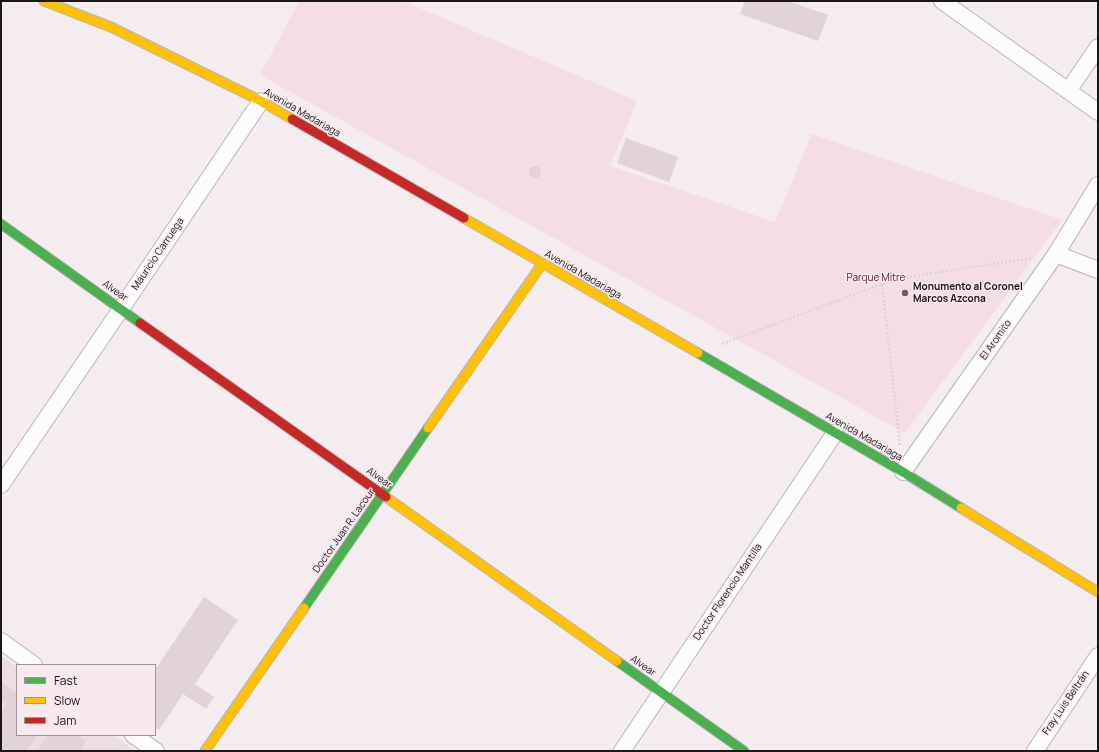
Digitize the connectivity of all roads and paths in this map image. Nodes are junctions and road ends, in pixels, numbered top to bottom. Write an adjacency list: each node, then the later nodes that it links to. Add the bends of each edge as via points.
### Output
1 (44, 1): 5 (street, Avenida Madariaga, via 111,27)
2 (942, 1): 4 (street)
3 (1098, 47): 4 (street)
4 (1068, 91): 6 (street)
5 (261, 101): 10 (street, Avenida Madariaga); 13 (street, Mauricio Carruega)
6 (1098, 112)
7 (1098, 185): 9 (street, El Aromito)
8 (1, 224): 13 (street, Alvear)
9 (1056, 254): 11 (street); 12 (path, via 908,277); 16 (street, El Aromito)
10 (542, 264): 14 (street, Avenida Madariaga); 18 (street, Doctor Juan R. Lacour)
11 (1098, 270)
12 (882, 284): 14 (path); 16 (path)
13 (121, 309): 17 (street, Mauricio Carruega); 18 (street, Alvear)
14 (697, 353): 15 (street, Avenida Madariaga)
15 (835, 433): 16 (street, Avenida Madariaga); 23 (street, Doctor Florencio Mantilla)
16 (903, 472): 19 (street, Avenida Madariaga)
17 (1, 485)
18 (382, 494): 23 (street, Alvear); 26 (street, Doctor Juan R. Lacour)
19 (1098, 592)
20 (1, 641): 22 (street)
21 (1098, 656): 29 (street, Fray Luis Beltrán)
22 (33, 664)
23 (661, 692): 27 (street, Doctor Florencio Mantilla); 28 (street, Alvear)
24 (134, 736): 25 (street)
25 (156, 751)
26 (205, 751)
27 (622, 751)
28 (744, 751)
29 (1034, 751)

